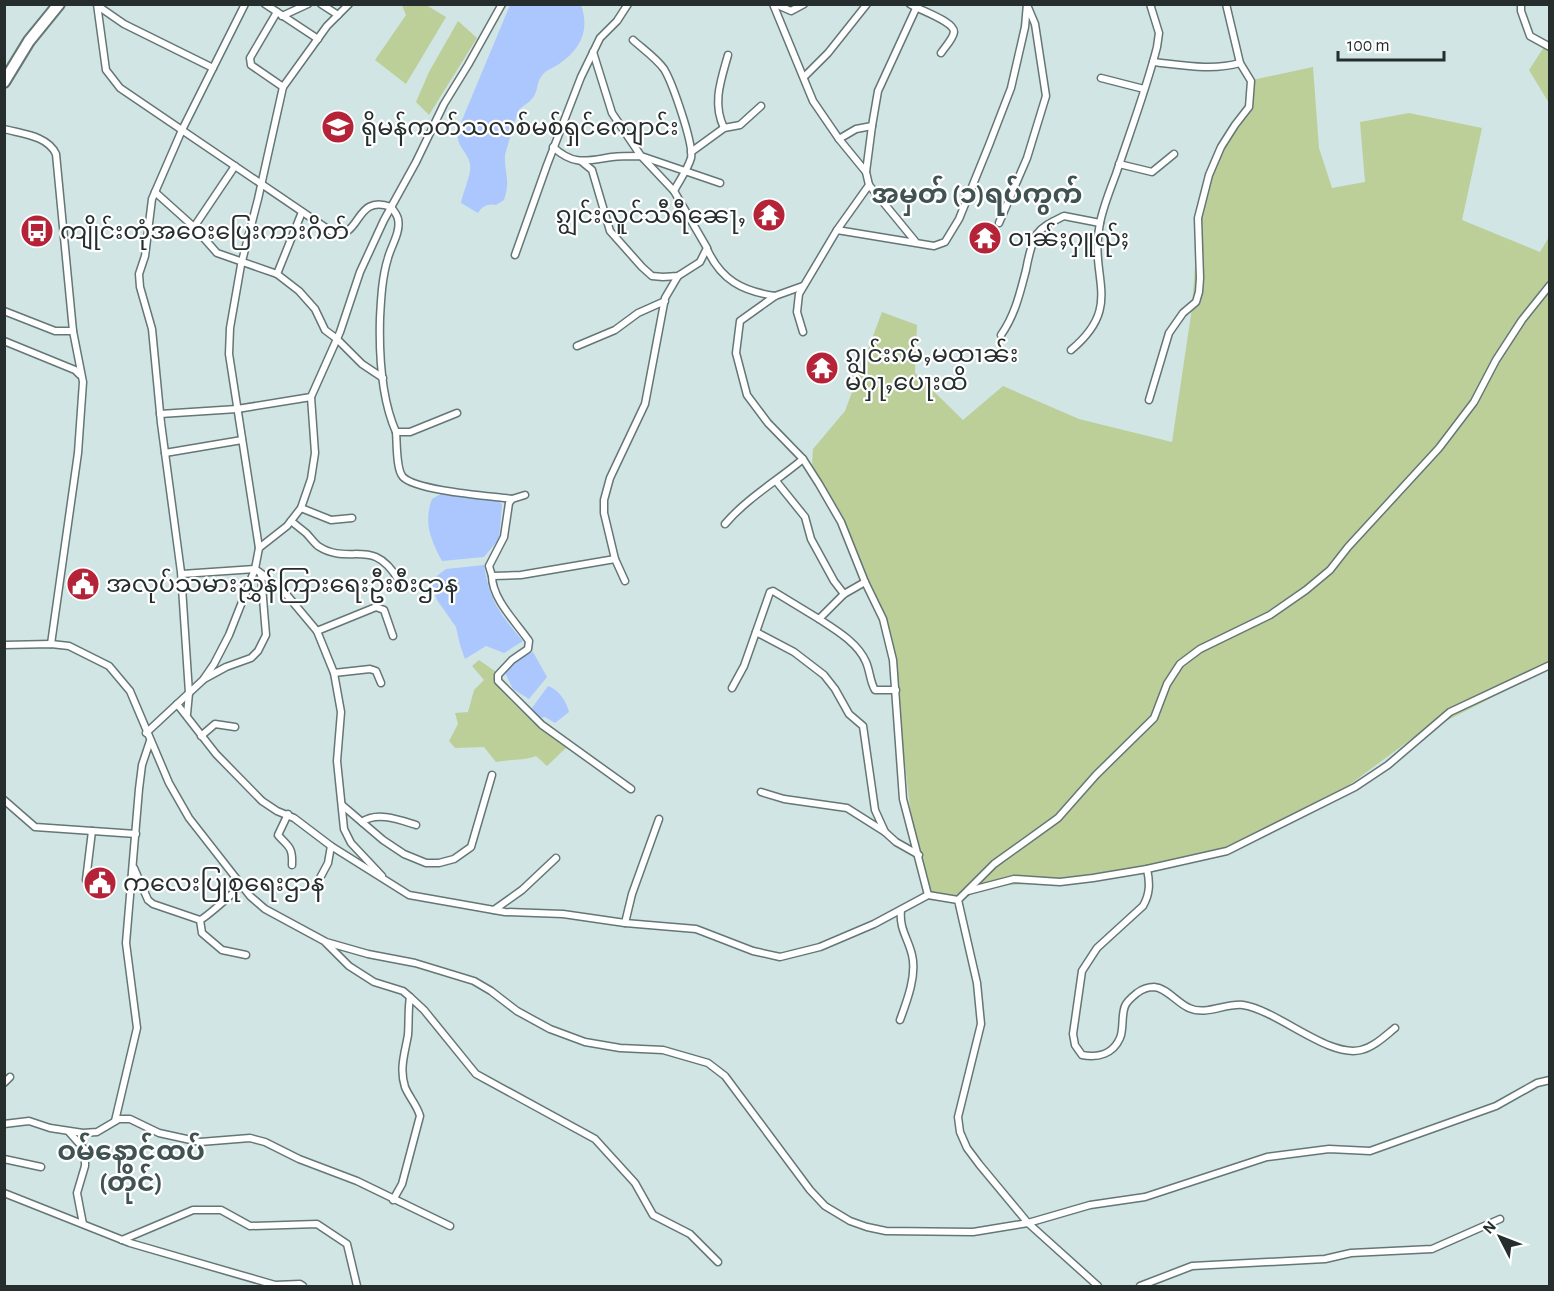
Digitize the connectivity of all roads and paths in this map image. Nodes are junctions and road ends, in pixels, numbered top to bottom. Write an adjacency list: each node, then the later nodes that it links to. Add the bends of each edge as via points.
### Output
1 (59, 4): 32 (highway, via 29,41)
2 (245, 4): 29 (street)
3 (265, 4): 19 (street)
4 (308, 4): 19 (street)
5 (321, 4): 20 (street)
6 (349, 4): 20 (street)
7 (502, 4): 55 (street)
8 (628, 4): 24 (street)
9 (774, 4): 10 (street, via 790,11); 30 (street)
10 (804, 4)
11 (867, 4): 30 (street)
12 (910, 4): 18 (street)
13 (1027, 4): 57 (street, via 1035,24 1046,96 1027,158); 61 (street, via 1011,88 958,219 945,242 934,246)
14 (1150, 4): 27 (street, via 1159,33)
15 (1226, 4): 28 (street)
16 (1521, 4): 23 (street, via 1530,36)
17 (97, 5): 29 (street, via 124,24); 39 (street, via 106,70 120,88)
18 (918, 7): 25 (street, via 952,27 954,32); 36 (street, via 878,91)
19 (279, 14): 21 (street); 33 (street, via 250,58 251,65)
20 (338, 15): 21 (street)
21 (318, 39): 33 (street)
22 (633, 40): 42 (street, via 663,69 681,107)
23 (1550, 47)
24 (593, 52): 41 (street); 44 (street, via 612,113)
25 (941, 53)
26 (728, 55): 37 (street, via 717,98 718,117)
27 (1153, 62): 28 (street, via 1197,67); 34 (street)
28 (1240, 63): 82 (street, via 1251,81 1249,107 1221,147 1209,175 1198,219 1199,292 1196,302 1169,333)
29 (213, 68): 39 (street)
30 (804, 77): 40 (street, via 813,101)
31 (1101, 78): 34 (street)
32 (4, 82)
33 (283, 87): 52 (street)
34 (1144, 88): 46 (street)
35 (761, 106): 37 (street, via 740,125)
36 (872, 126): 40 (street, via 856,129); 49 (street)
37 (724, 128): 42 (street)
38 (4, 129): 72 (street, via 46,141 56,154)
39 (182, 130): 47 (street); 54 (street)
40 (839, 139): 49 (street)
41 (554, 147): 45 (street, via 564,156); 63 (street)
42 (691, 152): 48 (street)
43 (1174, 154): 46 (street, via 1152,172)
44 (640, 156): 45 (street); 48 (street); 53 (street)
45 (581, 161): 66 (street, via 592,170 610,231 619,243 652,276)
46 (1119, 164): 58 (street)
47 (235, 166): 52 (street); 59 (street)
48 (684, 171): 50 (street); 53 (street)
49 (866, 172): 51 (street)
50 (720, 183)
51 (869, 184): 60 (street); 61 (street)
52 (261, 186): 56 (street); 64 (street)
53 (674, 191): 62 (street)
54 (155, 192): 59 (street); 85 (street, via 139,274 152,329)
55 (391, 207): 56 (street, via 370,205 342,235); 75 (street, via 360,272); 80 (street, via 399,220 383,282)
56 (302, 212): 65 (street)
57 (999, 223)
58 (1100, 223): 74 (street, via 1064,216 1036,236 1018,300); 78 (street, via 1097,256 1101,310 1095,325)
59 (194, 227): 64 (street, via 217,253)
60 (837, 230): 61 (street); 68 (street)
61 (915, 241)
62 (707, 248): 66 (street, via 700,262); 69 (street, via 720,272 734,282)
63 (515, 255)
64 (242, 262): 65 (street); 83 (street, via 230,328)
65 (277, 274): 75 (street, via 299,291 315,309 325,330)
66 (678, 276): 70 (street)
67 (1550, 285): 148 (street, via 1522,320 1474,402 1439,448 1330,570 1270,615 1180,664 1167,684 1154,718 1058,818 994,864)
68 (803, 286): 69 (street); 73 (street, via 797,312)
69 (775, 296): 89 (street, via 740,321 736,353 747,395)
70 (665, 301): 77 (street, via 638,313 615,330); 98 (street, via 645,404 609,478 604,500)
71 (4, 310): 72 (street, via 55,331)
72 (73, 331): 79 (street)
73 (803, 332)
74 (1001, 335)
75 (337, 339): 80 (street); 81 (street)
76 (4, 340): 79 (street)
77 (577, 346)
78 (1071, 350)
79 (80, 375): 111 (street, via 83,382 78,453)
80 (383, 378): 86 (street, via 387,412)
81 (311, 397): 83 (street); 93 (street, via 315,453)
82 (1149, 400)
83 (237, 409): 85 (street); 87 (street)
84 (457, 413): 86 (street, via 410,432)
85 (160, 414): 88 (street)
86 (396, 432): 92 (street, via 403,477 435,489)
87 (242, 440): 88 (street); 97 (street)
88 (165, 453): 100 (street)
89 (803, 459): 90 (street); 105 (street, via 841,522)
90 (776, 482): 96 (street, via 739,506); 106 (street, via 805,517 811,538)
91 (525, 495): 92 (street)
92 (512, 499): 102 (street, via 504,537 489,566)
93 (301, 507): 94 (street, via 330,520); 95 (street)
94 (352, 518)
95 (291, 521): 97 (street); 103 (street, via 318,546 385,560)
96 (724, 524)
97 (259, 548): 99 (street)
98 (615, 559): 102 (street); 104 (street)
99 (255, 569): 100 (street); 101 (street); 115 (street, via 229,635)
100 (182, 574): 119 (street)
101 (261, 574): 108 (street, via 281,588); 115 (street, via 266,635 258,651)
102 (492, 576): 127 (street, via 497,596 529,641 528,649 512,660 498,675 498,681 542,725)
103 (399, 580)
104 (625, 581)
105 (865, 582): 106 (street); 118 (street, via 883,619)
106 (843, 594): 107 (street)
107 (819, 619): 109 (street, via 774,591 769,594); 118 (street, via 860,652 875,690)
108 (317, 632): 110 (street, via 376,607 384,610); 114 (street)
109 (756, 632): 117 (street); 136 (street, via 794,652 824,675 849,714 863,726 875,810)
110 (393, 636)
111 (51, 644): 112 (street); 123 (street, via 69,646 109,666 130,692)
112 (4, 645)
113 (1550, 665): 143 (street, via 1450,712 1388,765 1355,787 1227,851)
114 (334, 673): 116 (street, via 370,669 376,671); 130 (street, via 341,712 337,761)
115 (203, 680): 119 (street)
116 (381, 683)
117 (732, 688)
118 (896, 690): 139 (street, via 903,799)
119 (189, 693): 120 (street); 121 (street)
120 (177, 704): 121 (street); 123 (street)
121 (186, 714): 124 (street)
122 (235, 727): 124 (street, via 215,724)
123 (146, 732): 125 (street)
124 (201, 736): 131 (street, via 262,801)
125 (150, 740): 137 (street, via 142,765); 147 (street, via 189,818)
126 (492, 775): 133 (street, via 471,847 454,859 439,864 414,859)
127 (631, 789)
128 (761, 792): 136 (street, via 784,800 848,808)
129 (4, 800): 135 (street, via 35,827)
130 (342, 805): 133 (street); 146 (street, via 347,837)
131 (288, 814): 138 (street); 141 (street, via 278,835 293,853)
132 (659, 819): 154 (street)
133 (363, 822): 134 (street, via 375,817)
134 (416, 825)
135 (93, 831): 137 (street); 145 (street)
136 (885, 832): 139 (street)
137 (136, 834): 142 (street)
138 (331, 846): 144 (street); 146 (street)
139 (919, 855): 149 (street)
140 (555, 858): 151 (street)
141 (292, 865)
142 (133, 867): 153 (street, via 153,904); 163 (street, via 126,943 137,1028)
143 (1147, 869): 148 (street, via 1060,882 1014,879); 159 (street, via 1150,882 1143,906 1097,948 1082,970 1073,1034 1082,1055 1110,1051 1120,1037 1125,1005 1151,987 1188,1008 1240,1005 1258,1009 1321,1042 1351,1051 1375,1043)
144 (320, 878)
145 (86, 880)
146 (387, 881): 151 (street, via 409,895)
147 (242, 885): 153 (street); 155 (street, via 265,909)
148 (967, 891): 150 (street)
149 (928, 895): 150 (street); 152 (street)
150 (958, 900): 171 (street, via 977,983 981,1024 958,1116 960,1132 967,1149)
151 (494, 910): 154 (street)
152 (901, 910): 154 (street, via 820,947 780,957 753,951 696,928); 158 (street, via 901,926 914,969)
153 (200, 920): 156 (street, via 202,933 222,950)
154 (625, 923)
155 (326, 942): 157 (street, via 349,966); 171 (street, via 474,981 550,1029 585,1042 663,1050 708,1063 725,1076 810,1190 825,1206 850,1221 886,1231 973,1232)
156 (246, 956)
157 (410, 997): 169 (street, via 403,1075 418,1108 420,1124 402,1184); 175 (street, via 476,1074 595,1139 635,1183 653,1215 690,1234)
158 (900, 1020)
159 (1395, 1028)
160 (10, 1077): 162 (street)
161 (1550, 1080): 171 (street, via 1496,1106 1370,1151 1329,1149 1267,1157 1145,1197 1090,1205)
162 (4, 1083)
163 (115, 1122): 165 (street, via 97,1132); 169 (street, via 130,1119 159,1133 200,1142 250,1138 265,1142)
164 (4, 1124): 165 (street, via 28,1121)
165 (69, 1132): 172 (street, via 85,1150 77,1193)
166 (4, 1159): 167 (street)
167 (41, 1167)
168 (4, 1193): 172 (street)
169 (393, 1200): 173 (street)
170 (1500, 1219): 180 (street, via 1432,1249 1192,1266)
171 (1028, 1223): 179 (street)
172 (83, 1224): 174 (street)
173 (450, 1226)
174 (122, 1240): 176 (street); 178 (street, via 193,1210 221,1210 250,1226 317,1224 347,1244)
175 (718, 1262)
176 (276, 1286): 177 (street)
177 (303, 1287)
178 (357, 1287)
179 (1098, 1287)
180 (1140, 1287)

